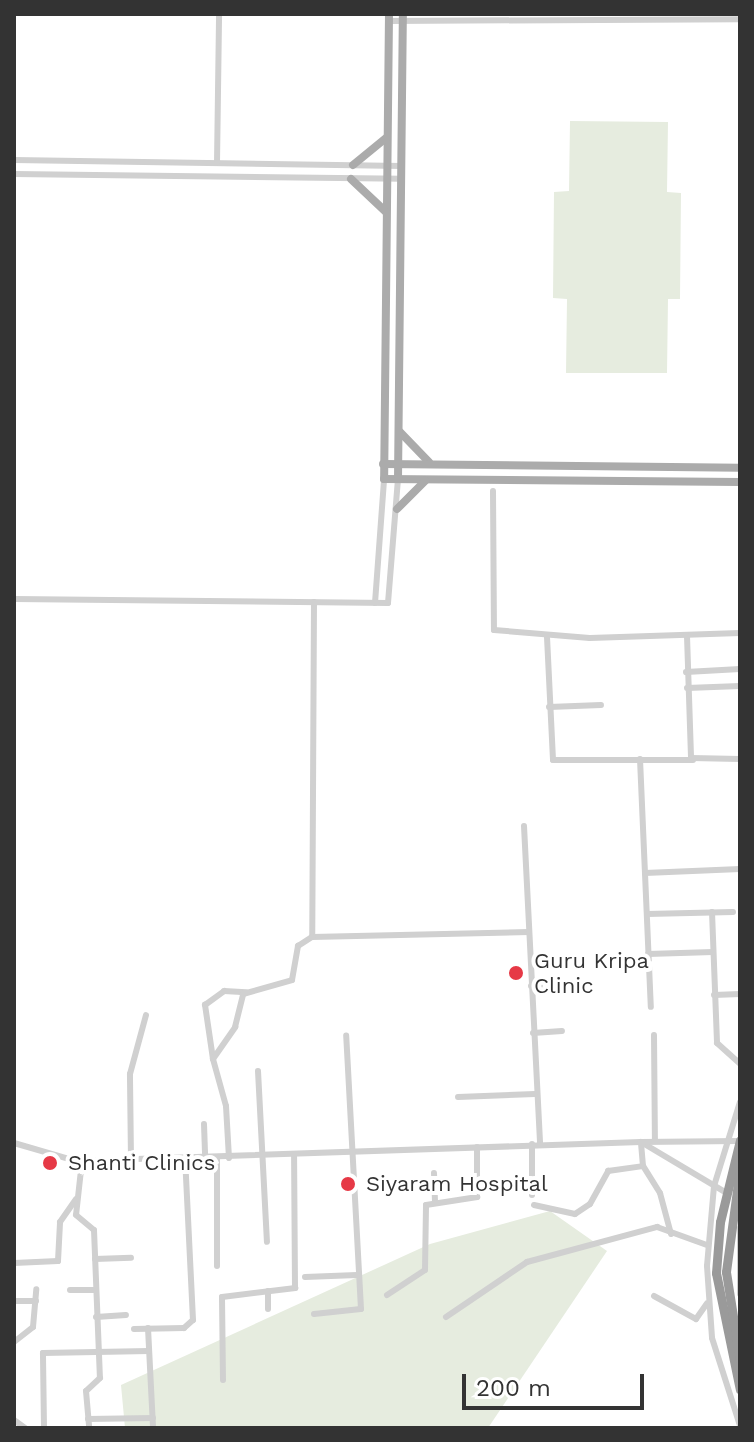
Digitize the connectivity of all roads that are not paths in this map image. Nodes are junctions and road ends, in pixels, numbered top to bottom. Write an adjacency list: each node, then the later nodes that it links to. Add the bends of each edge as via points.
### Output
1 (219, 14): 9 (street)
2 (480, 14): 3 (street)
3 (488, 17): 5 (street); 6 (street)
4 (389, 18): 5 (street); 7 (main road)
5 (403, 18): 12 (main road)
6 (740, 19)
7 (388, 129): 10 (main road, via 381,147); 11 (main road)
8 (14, 160): 9 (street)
9 (217, 163): 10 (street)
10 (353, 165): 11 (street)
11 (387, 166): 12 (street); 16 (main road)
12 (402, 166): 15 (main road)
13 (14, 174): 14 (street)
14 (351, 179): 16 (street); 17 (main road, via 375,195)
15 (402, 179): 16 (street); 18 (main road)
16 (387, 180): 17 (main road)
17 (387, 216): 19 (main road)
18 (398, 428): 20 (main road); 21 (main road)
19 (383, 464): 20 (main road); 24 (main road)
20 (398, 464): 21 (main road); 25 (main road)
21 (433, 464): 22 (main road)
22 (488, 465): 23 (main road); 27 (main road)
23 (740, 468)
24 (384, 479): 25 (main road); 33 (street)
25 (398, 479): 26 (main road); 30 (street)
26 (429, 480): 27 (main road); 30 (main road)
27 (488, 480): 28 (main road)
28 (740, 482)
29 (493, 491): 36 (street, via 490,622 504,635)
30 (397, 509): 33 (street, via 394,596)
31 (14, 599): 32 (street)
32 (314, 602): 33 (street); 53 (street)
33 (375, 603)
34 (740, 633): 35 (street)
35 (687, 636): 36 (street); 38 (street)
36 (547, 637): 42 (street)
37 (740, 669): 38 (street)
38 (686, 672): 40 (street)
39 (740, 686): 40 (street)
40 (687, 688): 45 (street)
41 (601, 705): 42 (street)
42 (549, 707): 43 (street, via 554,761)
43 (640, 759): 45 (street); 48 (street)
44 (740, 759): 45 (street)
45 (693, 760)
46 (524, 826): 52 (street)
47 (740, 869): 48 (street)
48 (645, 873): 51 (street)
49 (712, 912): 50 (street); 51 (street); 54 (street)
50 (733, 912)
51 (647, 914): 55 (street)
52 (529, 932): 53 (street); 57 (street)
53 (312, 937): 58 (street, via 298,946 296,976)
54 (713, 952): 55 (street); 60 (street)
55 (648, 954): 61 (street)
56 (591, 985): 57 (street)
57 (531, 986): 64 (street)
58 (246, 992): 67 (street, via 235,1027); 67 (street, via 224,991 205,1005)
59 (740, 994): 60 (street)
60 (714, 995): 68 (street, via 717,1043)
61 (651, 1007)
62 (146, 1015): 88 (street, via 130,1074)
63 (562, 1031): 64 (street)
64 (533, 1033): 70 (street)
65 (346, 1035): 81 (street)
66 (654, 1035): 75 (street)
67 (213, 1059): 84 (street, via 226,1106)
68 (740, 1064)
69 (258, 1071): 83 (street)
70 (535, 1094): 71 (street); 79 (street)
71 (458, 1097)
72 (740, 1102): 74 (street)
73 (204, 1124): 86 (street)
74 (729, 1137): 75 (street); 76 (street); 93 (street)
75 (655, 1141): 77 (street)
76 (740, 1141): 94 (highway)
77 (641, 1142): 79 (street); 90 (street); 93 (street)
78 (14, 1143): 89 (street)
79 (536, 1144): 80 (street); 95 (street)
80 (477, 1147): 81 (street); 97 (street, via 477,1197)
81 (351, 1153): 82 (street); 109 (street)
82 (294, 1155): 83 (street); 114 (street, via 295,1286)
83 (260, 1156): 84 (street); 101 (street)
84 (229, 1158): 87 (street)
85 (185, 1159): 86 (street); 88 (street); 126 (street, via 193,1320 184,1328)
86 (205, 1159): 87 (street)
87 (217, 1159): 107 (street)
88 (131, 1160): 89 (street)
89 (82, 1161): 96 (street)
90 (643, 1166): 98 (street, via 608,1171 590,1204 575,1214); 100 (street, via 660,1193)
91 (740, 1168): 108 (highway)
92 (434, 1173): 97 (street)
93 (714, 1186): 94 (street); 102 (street)
94 (725, 1192): 133 (highway, via 717,1294)
95 (532, 1195)
96 (78, 1196): 104 (street, via 76,1217 93,1226); 105 (street, via 60,1222 58,1261)
97 (435, 1203): 116 (street, via 425,1207 425,1270)
98 (534, 1205)
99 (740, 1228): 106 (street)
100 (671, 1234): 102 (street); 125 (street, via 657,1227 527,1262)
101 (267, 1242)
102 (707, 1245): 120 (street)
103 (131, 1258): 104 (street)
104 (95, 1259): 113 (street)
105 (14, 1263)
106 (740, 1265): 108 (highway); 115 (street)
107 (217, 1266)
108 (726, 1272): 131 (highway)
109 (357, 1275): 110 (street); 122 (street, via 360,1311)
110 (305, 1277)
111 (36, 1289): 119 (street)
112 (70, 1290): 113 (street)
113 (96, 1290): 124 (street)
114 (268, 1291): 121 (street); 132 (street, via 222,1297)
115 (740, 1294)
116 (387, 1295)
117 (654, 1296): 120 (street, via 696,1319)
118 (14, 1301): 119 (street)
119 (36, 1301): 128 (street, via 33,1327)
120 (707, 1303): 139 (street)
121 (268, 1309)
122 (314, 1314)
123 (126, 1315): 124 (street)
124 (96, 1317): 130 (street)
125 (446, 1317)
126 (148, 1328): 127 (street); 129 (street)
127 (134, 1329)
128 (14, 1342)
129 (149, 1351): 130 (street); 136 (street)
130 (98, 1353): 135 (street, via 100,1378); 141 (street, via 43,1353)
131 (740, 1360)
132 (223, 1380)
133 (740, 1390)
134 (75, 1394): 135 (street)
135 (86, 1394): 137 (street)
136 (153, 1418): 137 (street); 143 (street)
137 (88, 1419): 142 (street)
138 (14, 1420): 140 (street)
139 (740, 1426)
140 (25, 1428)
141 (44, 1428)
142 (89, 1428)
143 (153, 1428)

